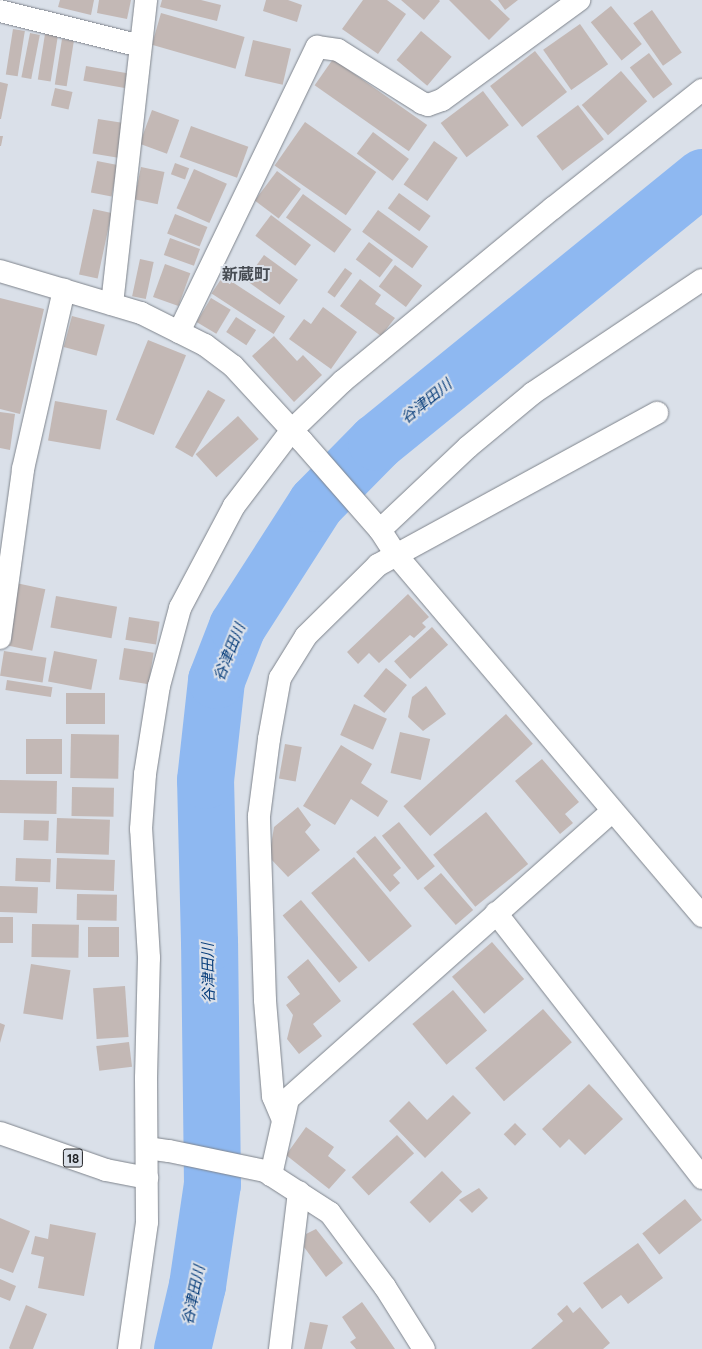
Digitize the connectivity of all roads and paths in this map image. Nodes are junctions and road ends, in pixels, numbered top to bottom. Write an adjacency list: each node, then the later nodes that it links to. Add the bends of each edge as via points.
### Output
1 (146, 0): 4 (street)
2 (579, 0): 10 (street, via 442,100 428,105 338,50 317,47)
3 (0, 11): 4 (street)
4 (140, 46): 9 (street)
5 (702, 90): 12 (street, via 343,380)
6 (0, 271): 8 (street)
7 (702, 280): 13 (street, via 533,393)
8 (64, 290): 9 (street); 15 (street, via 23,469)
9 (112, 304): 10 (street, via 141,312)
10 (179, 332): 12 (street, via 205,345 233,366)
11 (657, 413): 14 (street)
12 (297, 435): 13 (street); 21 (street, via 234,506 184,602 159,686 145,774 141,829 149,958)
13 (375, 524): 14 (street)
14 (397, 556): 16 (street); 19 (street, via 378,565 306,636 280,678 258,816 265,1000 273,1096)
15 (0, 638)
16 (612, 810): 17 (street); 18 (street)
17 (496, 912): 19 (street, via 288,1099); 24 (street)
18 (702, 916)
19 (283, 1120): 22 (street)
20 (0, 1133): 23 (street, 18, via 106,1170)
21 (147, 1148): 22 (street); 23 (street)
22 (268, 1173): 25 (street)
23 (147, 1178): 26 (street, via 147,1222)
24 (702, 1178)
25 (299, 1192): 27 (street); 28 (street, via 330,1213 385,1287)
26 (129, 1349)
27 (280, 1349)
28 (424, 1349)

